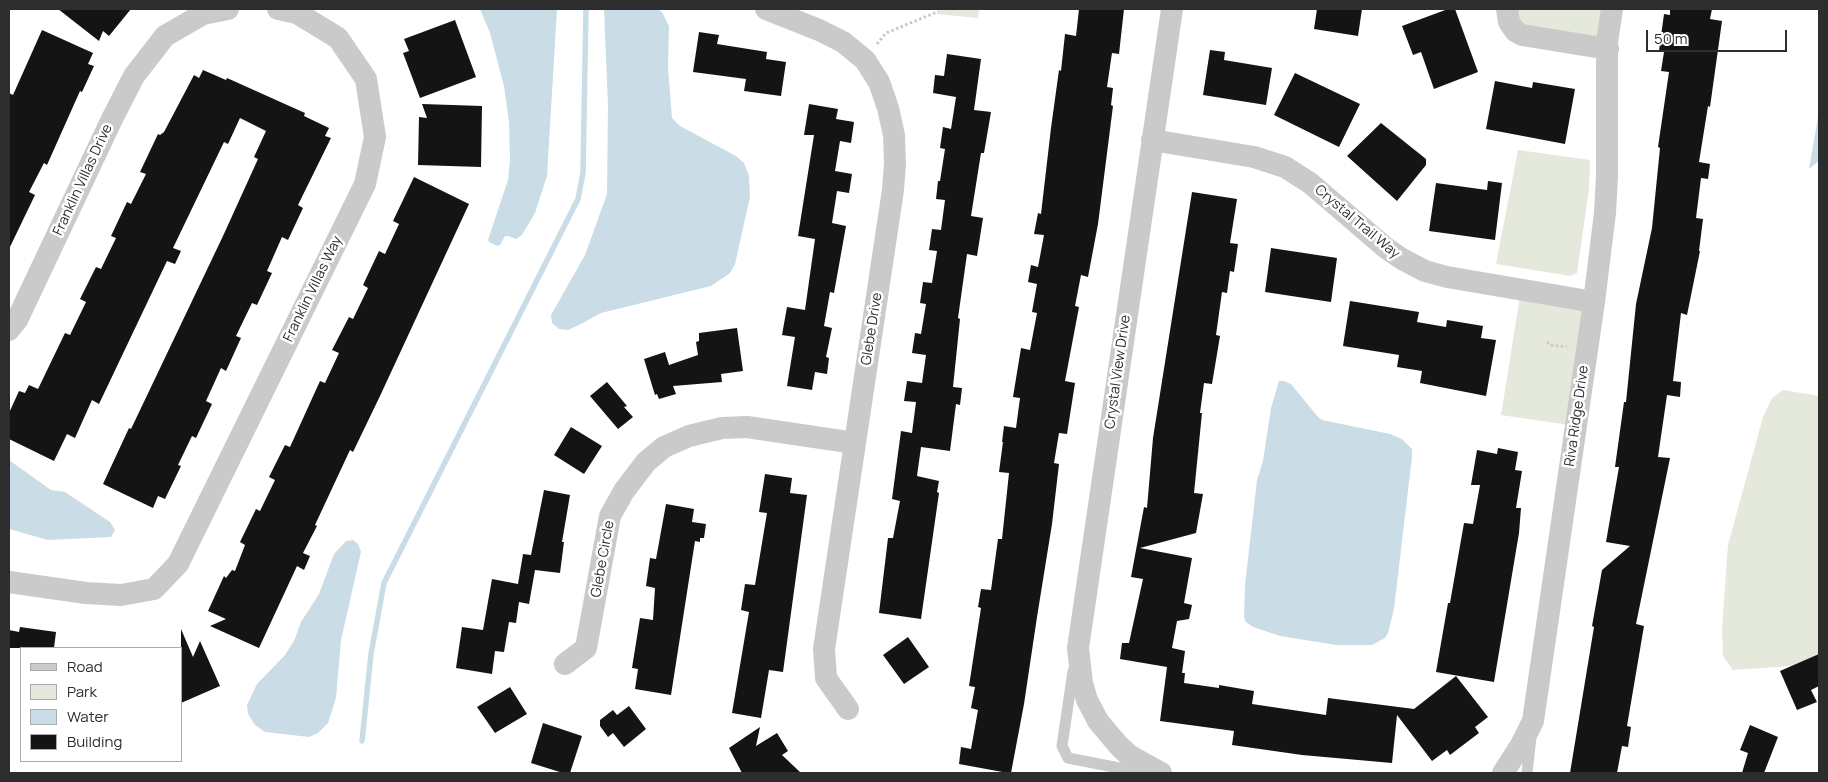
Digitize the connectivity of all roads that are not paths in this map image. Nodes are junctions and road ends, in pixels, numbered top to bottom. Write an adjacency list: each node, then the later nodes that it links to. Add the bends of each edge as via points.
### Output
1 (228, 9): 10 (street, Franklin Villas Drive, via 203,14 165,36 134,76 17,320)
2 (278, 9): 12 (street, Franklin Villas Way, via 297,13 338,38 366,79 375,137 365,184 178,564 154,588 121,595)
3 (766, 9): 11 (street, Glebe Drive, via 843,42 865,60 879,82 894,135 892,190)
4 (1172, 9): 8 (street, Crystal View Drive)
5 (1507, 9): 7 (street, via 1509,22 1522,35)
6 (1612, 9): 7 (street, Riva Ridge Drive)
7 (1608, 49): 9 (street, Riva Ridge Drive, via 1605,213)
8 (1152, 140): 9 (street, Crystal Trail Way, via 1254,157 1285,167 1310,183 1402,260 1425,271); 13 (street, Crystal View Drive)
9 (1594, 302): 16 (street, Riva Ridge Drive)
10 (9, 330)
11 (855, 444): 14 (street, Glebe Circle, via 747,427 722,428 689,436 664,447 646,462 610,516 586,648); 15 (street, Glebe Drive, via 824,649 826,678)
12 (9, 582)
13 (1079, 634): 17 (lane, via 1062,746 1068,758); 18 (street, Crystal View Drive, via 1082,683 1087,700 1104,730 1130,756)
14 (565, 664)
15 (848, 709)
16 (1533, 721): 19 (street, Riva Ridge Drive); 20 (lane)
17 (1145, 773)
18 (1161, 773)
19 (1503, 773)
20 (1527, 773)

